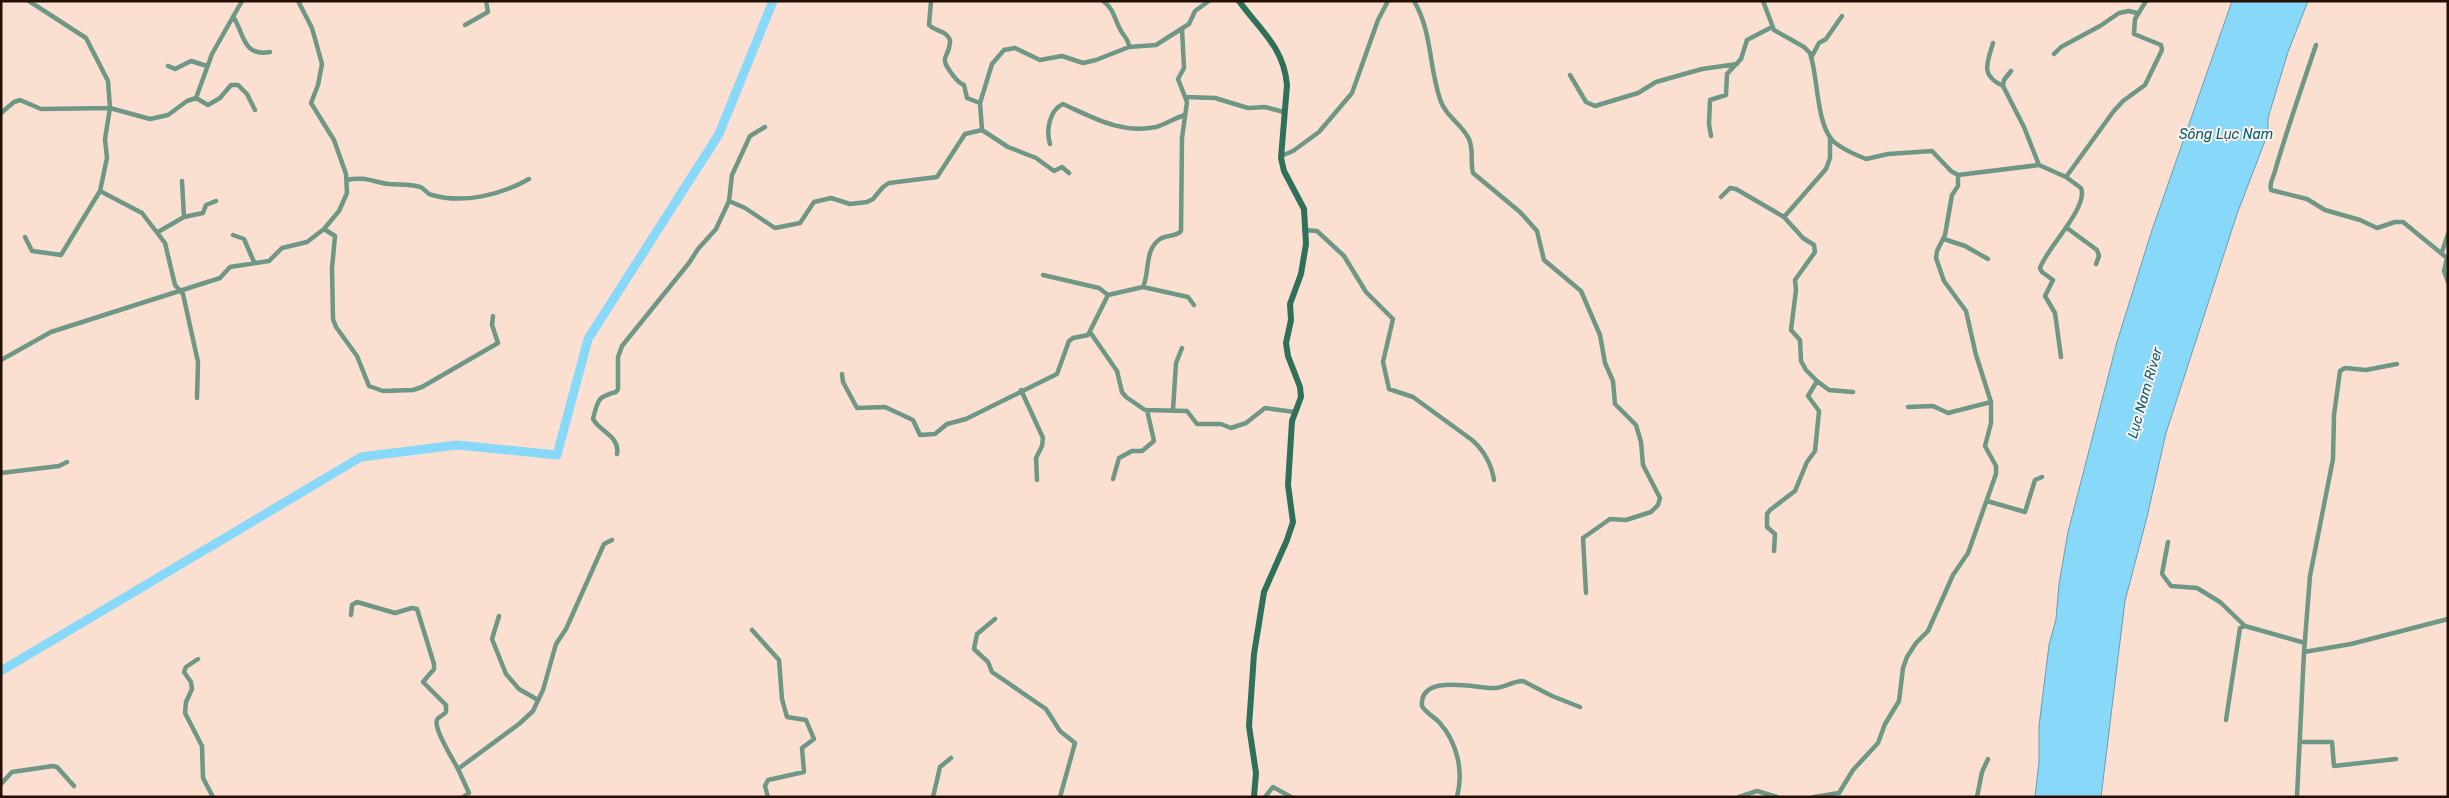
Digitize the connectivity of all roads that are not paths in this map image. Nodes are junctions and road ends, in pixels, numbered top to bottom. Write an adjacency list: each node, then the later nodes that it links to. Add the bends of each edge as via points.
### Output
1 (29, 1): 34 (street, via 79,32 90,43 108,81)
2 (242, 1): 15 (street)
3 (298, 1): 50 (street, via 312,28 322,64 311,103 334,140)
4 (486, 1): 16 (street, via 488,12)
5 (931, 1): 33 (street, via 929,25 946,34 950,40 946,68 964,85 967,98)
6 (1103, 1): 21 (street, via 1115,14)
7 (1209, 1): 18 (street, via 1195,11 1189,24)
8 (1238, 1): 36 (street, via 1274,44 1286,81)
9 (1388, 1): 44 (street, via 1352,92 1319,132)
10 (1414, 1): 103 (street, via 1430,46 1442,106 1461,126 1472,147 1473,173 1520,212 1536,231 1544,260 1582,291 1614,381 1615,404 1636,425 1644,467 1659,496 1658,505 1652,512 1626,520 1610,520 1584,538)
11 (1762, 1): 17 (street)
12 (2146, 1): 13 (street)
13 (2137, 13): 23 (street, via 2119,13 2060,47); 48 (street, via 2134,34 2161,44 2162,50 2145,85 2113,112)
14 (1842, 16): 24 (street)
15 (234, 18): 22 (street, via 244,42 259,53); 27 (street, via 217,43)
16 (465, 25)
17 (1772, 27): 24 (street, via 1777,34 1804,48); 25 (street, via 1747,40)
18 (1182, 29): 21 (street, via 1153,46); 31 (street, via 1184,68 1178,79)
19 (1992, 43): 30 (street, via 1986,71 1990,78)
20 (2316, 45): 66 (street, via 2278,153 2269,184 2271,190 2306,199 2325,210 2377,228 2402,222)
21 (1129, 47): 33 (street, via 1083,63 1064,56 1040,60 1018,49 1008,48 992,64)
22 (270, 52)
23 (2054, 54)
24 (1811, 58): 42 (street, via 1818,103)
25 (1738, 64): 29 (street, via 1664,79 1647,85 1638,93 1595,106 1586,102); 41 (street, via 1726,74 1726,95 1710,100)
26 (168, 66): 27 (street, via 174,69 191,61)
27 (207, 66): 32 (street)
28 (2011, 71): 30 (street)
29 (1570, 74)
30 (2003, 86): 45 (street)
31 (1186, 97): 36 (street, via 1215,98 1248,108 1265,107); 38 (street)
32 (196, 98): 34 (street, via 168,115 156,118); 35 (street, via 211,104 231,85 238,85)
33 (980, 103): 40 (street)
34 (110, 108): 37 (street, via 41,110 18,100); 52 (street, via 105,139 106,164)
35 (255, 110)
36 (1284, 112): 44 (street)
37 (1, 114)
38 (1185, 116): 43 (street, via 1155,127 1125,129 1088,117 1063,104 1048,123); 72 (street, via 1181,231 1162,238 1152,246)
39 (765, 127): 55 (street, via 750,136 732,175)
40 (982, 130): 46 (street, via 1008,147 1036,158 1054,172 1062,167); 55 (street, via 965,134 937,177 889,183 868,202 850,204 831,198 814,202 798,224 775,228)
41 (1711, 136)
42 (1830, 137): 47 (street, via 1866,159 1932,151); 56 (street, via 1830,158 1826,169)
43 (1050, 144)
44 (1281, 156): 60 (street, via 1284,171 1304,209)
45 (2039, 164): 47 (street); 48 (street)
46 (1069, 173)
47 (1958, 175): 65 (street)
48 (2066, 177): 58 (street, via 2083,191)
49 (529, 179): 50 (street, via 502,191 460,199 430,195 417,186 359,178)
50 (347, 180): 59 (street, via 345,198)
51 (182, 181): 57 (street)
52 (100, 191): 61 (street, via 142,213); 64 (street, via 61,255 32,252)
53 (1721, 197): 56 (street, via 1733,187)
54 (216, 201): 57 (street, via 206,204 203,214)
55 (729, 201): 92 (street, via 709,239 620,350 618,389 600,398 593,419 612,436)
56 (1784, 217): 83 (street, via 1816,249 1796,277 1791,328 1800,340 1802,363)
57 (184, 218): 61 (street)
58 (2067, 228): 69 (street, via 2098,250); 79 (street, via 2040,268 2054,280 2044,296 2054,309)
59 (324, 229): 68 (street, via 304,243 282,248 269,261); 76 (street, via 335,236 332,309 336,327 357,356 367,383 373,388 382,391 414,390 482,354 498,343 492,328)
60 (1306, 230): 91 (street, via 1306,250 1290,304 1291,320 1286,343 1301,392); 98 (street, via 1317,231 1344,256 1366,292 1393,319 1383,362 1388,389 1413,398 1472,440 1480,448)
61 (158, 232): 73 (street, via 167,248 175,285)
62 (2448, 234): 66 (street)
63 (233, 235): 68 (street, via 244,239)
64 (25, 237)
65 (1944, 238): 67 (street); 87 (street, via 1937,251 1937,264 1944,281 1966,311)
66 (2442, 252): 71 (street, via 2447,258 2444,271)
67 (1988, 259)
68 (254, 262): 73 (street, via 230,266 220,278)
69 (2096, 264)
70 (1042, 276): 74 (street, via 1099,288)
71 (2448, 282)
72 (1143, 287): 74 (street); 75 (street, via 1188,297)
73 (179, 289): 80 (street, via 173,294 50,332); 86 (street, via 185,300 199,370)
74 (1108, 295): 77 (street)
75 (1194, 305)
76 (493, 316)
77 (1090, 332): 84 (street, via 1083,338 1070,339 1057,374); 89 (street, via 1117,371 1124,395)
78 (1182, 348): 90 (street, via 1176,363)
79 (2061, 357)
80 (1, 360)
81 (2397, 364): 110 (street, via 2340,371 2333,459 2313,558)
82 (842, 374): 84 (street, via 856,408 880,407 896,412 913,420 922,436 935,434 947,424 966,419)
83 (1817, 381): 85 (street, via 1829,390); 102 (street, via 1808,396 1819,411 1816,448 1795,491 1772,506 1767,514 1767,527 1776,536)
84 (1021, 390): 97 (street, via 1043,438 1036,454)
85 (1853, 392)
86 (197, 398)
87 (1991, 402): 88 (street, via 1948,413 1932,406); 99 (street, via 1991,423 1984,446 1997,470)
88 (1908, 407)
89 (1147, 410): 90 (street); 96 (street, via 1152,443 1142,451 1132,451 1119,458)
90 (1173, 410): 91 (street, via 1189,412 1197,424 1221,424 1231,428 1246,423 1265,408)
91 (1295, 412): 129 (street, via 1288,485 1293,522 1264,592 1254,654 1249,734 1256,773)
92 (617, 454)
93 (67, 462): 94 (street, via 60,466)
94 (1, 473)
95 (2042, 476): 99 (street, via 2035,480 2025,512)
96 (1113, 479)
97 (1037, 480)
98 (1494, 480)
99 (1987, 501): 123 (street, via 1968,553 1953,575 1934,620 1907,657 1899,701 1885,724 1880,740 1853,770)
100 (612, 540): 113 (street, via 604,544 570,622 556,644)
101 (2168, 542): 108 (street, via 2162,569 2167,583 2174,587 2197,588 2208,594)
102 (1774, 551)
103 (1586, 593)
104 (351, 615): 120 (street, via 352,605 357,602 395,613 417,609 434,664 423,682 446,705 446,712 437,724)
105 (499, 616): 113 (street, via 492,639 506,674 519,689)
106 (995, 619): 128 (street, via 977,634 974,649 988,662 992,672 1049,712 1060,731 1075,743)
107 (2448, 619): 111 (street, via 2351,644)
108 (2245, 626): 110 (street); 115 (street, via 2240,628)
109 (752, 630): 126 (street, via 779,660 787,717 806,720 814,739 802,748 804,772 768,780 765,786)
110 (2305, 643): 111 (street)
111 (2304, 652): 116 (street)
112 (198, 659): 124 (street, via 184,672 192,682 185,713 202,746 203,778)
113 (538, 700): 120 (street, via 530,715)
114 (1580, 707): 132 (street, via 1523,681 1493,688 1462,684 1432,688 1422,700 1422,706 1443,726 1454,746 1460,783)
115 (2226, 720)
116 (2300, 742): 118 (street, via 2332,742 2334,766); 137 (street)
117 (951, 758): 127 (street, via 940,767)
118 (2396, 758)
119 (1988, 759): 136 (street)
120 (458, 769): 125 (street, via 469,793)
121 (1, 784): 122 (street, via 12,772 53,766)
122 (74, 786)
123 (1838, 796): 135 (street)
124 (213, 797)
125 (463, 797)
126 (768, 797)
127 (933, 797)
128 (1060, 797)
129 (1254, 797)
130 (1265, 797): 131 (street, via 1273,787)
131 (1291, 797)
132 (1457, 797)
133 (1739, 797): 134 (street, via 1758,791)
134 (1777, 797)
135 (1814, 797)
136 (1977, 797)
137 (2298, 797)

